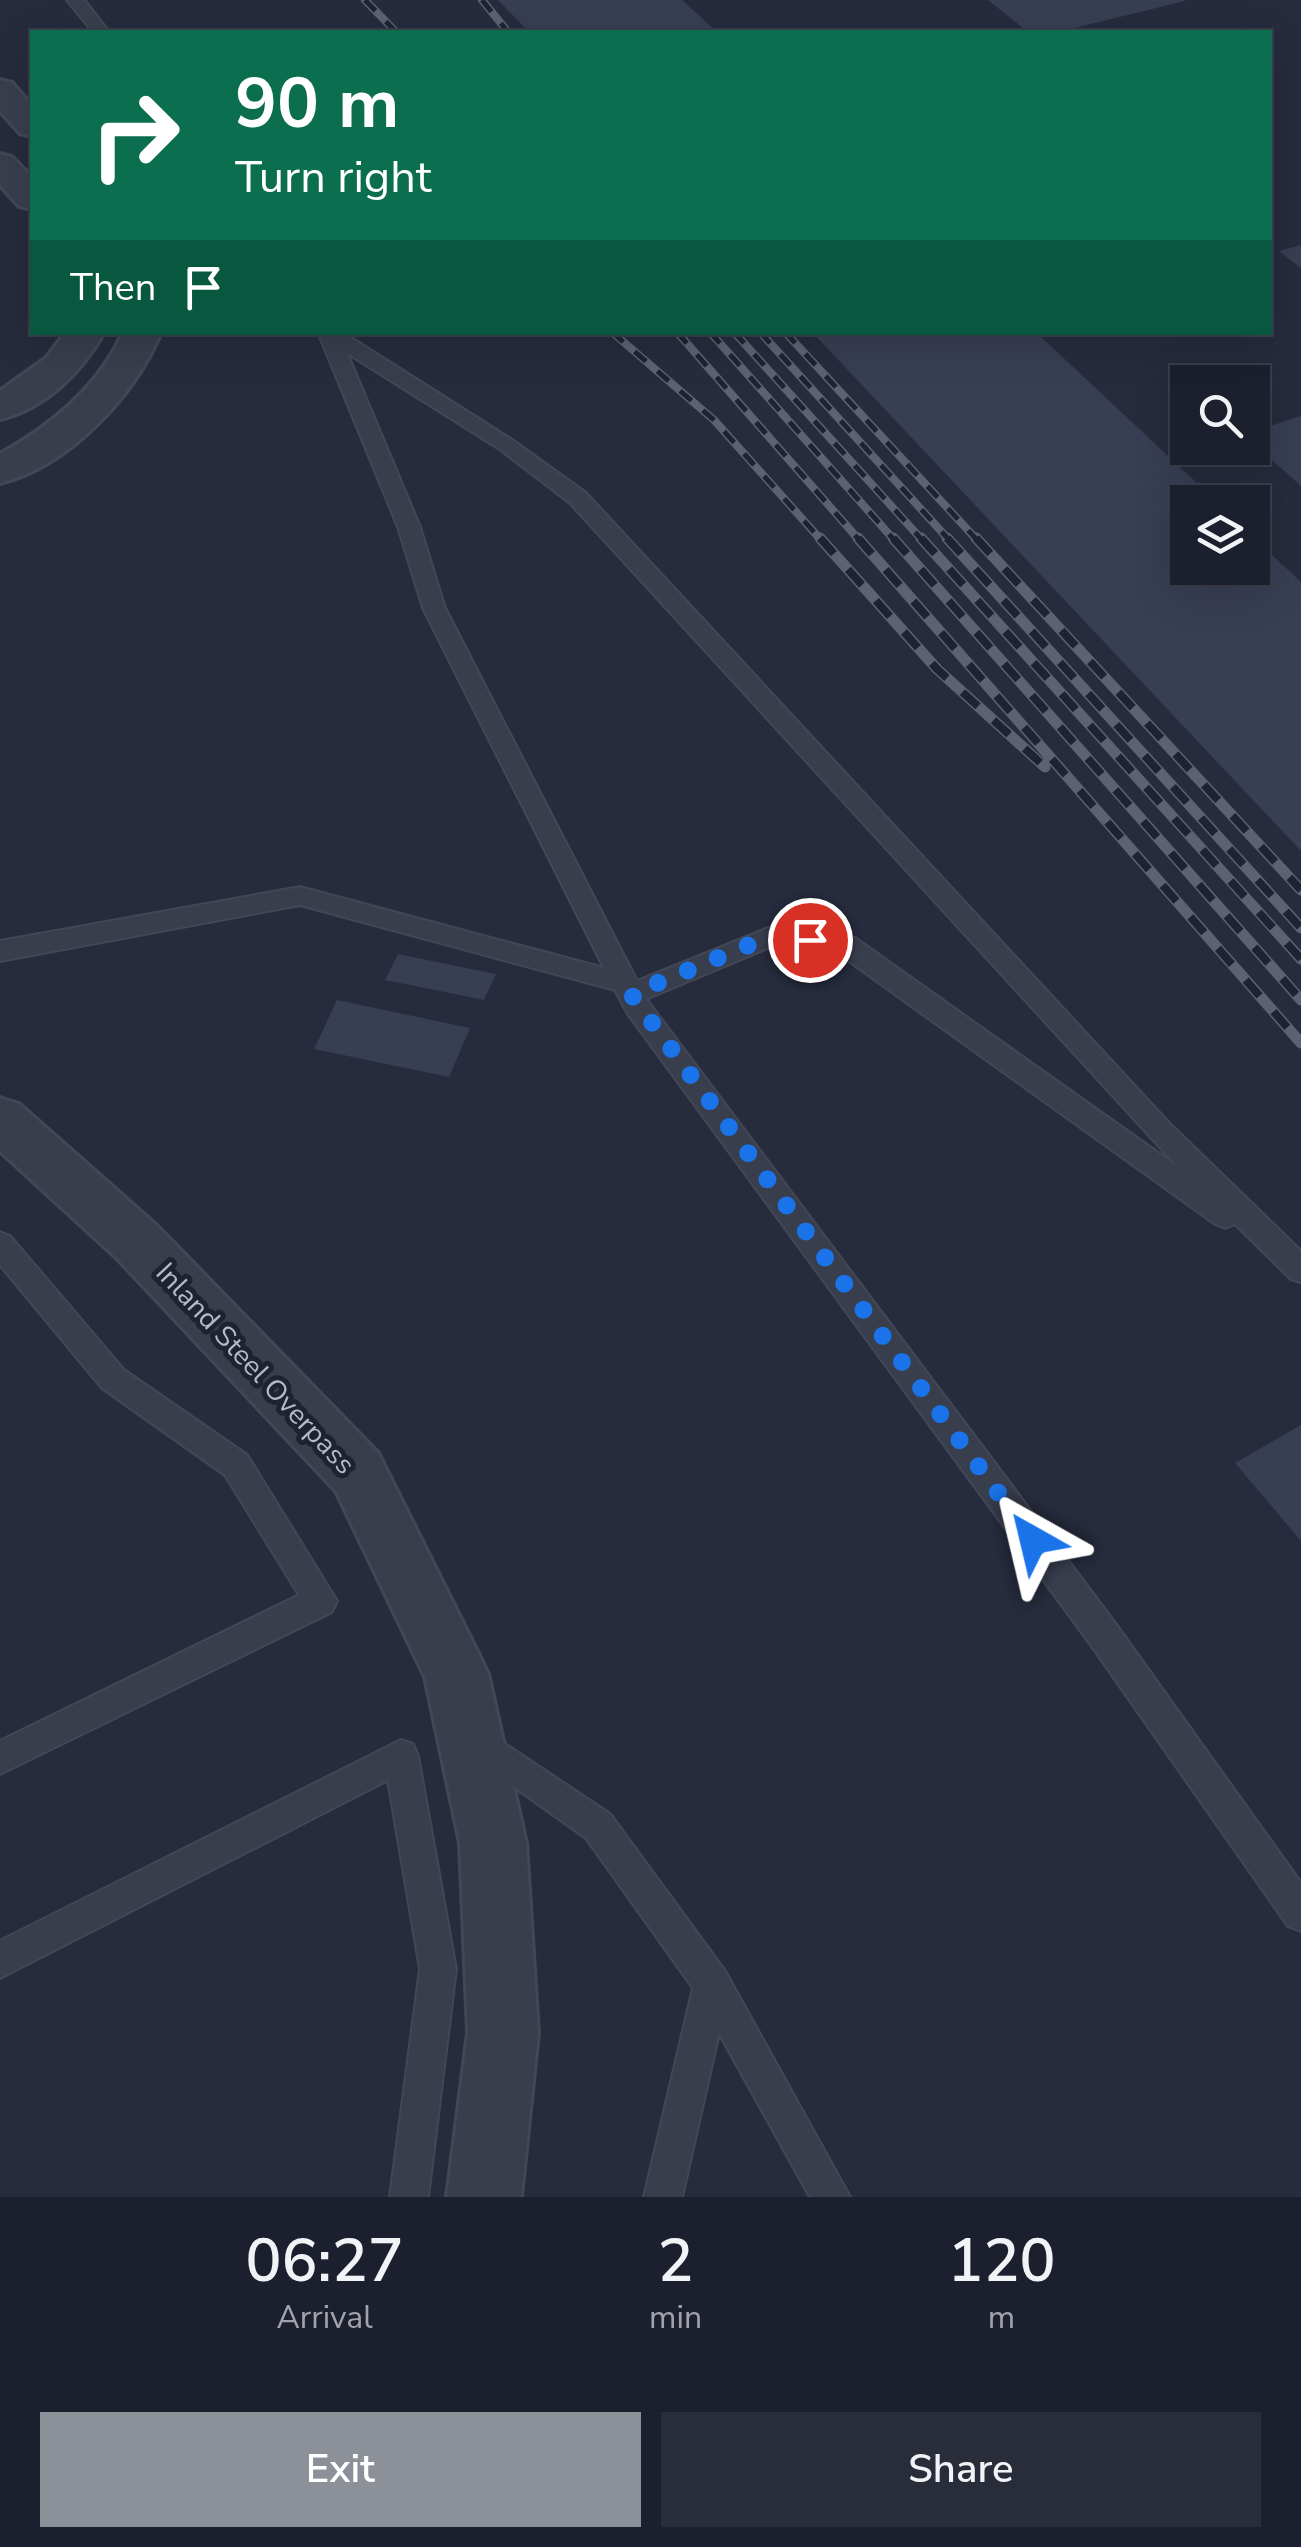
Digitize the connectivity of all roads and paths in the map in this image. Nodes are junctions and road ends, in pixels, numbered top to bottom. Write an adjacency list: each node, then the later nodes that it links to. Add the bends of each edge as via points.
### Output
1 (75, 0): 2 (lane)
2 (98, 30)
3 (0, 90): 4 (street)
4 (30, 124)
5 (0, 164): 6 (street)
6 (30, 196)
7 (83, 335): 12 (street, via 56,369)
8 (96, 335): 13 (street, via 75,380)
9 (140, 335): 14 (street, via 96,401)
10 (329, 335): 16 (lane, via 409,526 434,608)
11 (331, 335): 19 (lane, via 578,498 1161,1133)
12 (0, 407)
13 (0, 442)
14 (0, 470)
15 (0, 950): 16 (lane, via 300,896)
16 (627, 988): 19 (lane, via 773,935 846,945); 22 (lane)
17 (0, 1119): 20 (street, Inland Steel Overpass, via 137,1242 358,1472 456,1674)
18 (0, 1244): 21 (lane, via 113,1379 236,1465 321,1601)
19 (1300, 1269)
20 (468, 1735): 24 (lane, via 598,1826); 26 (street, Inland Steel Overpass, via 492,1842 503,2033)
21 (0, 1758)
22 (1301, 1913)
23 (0, 1960): 25 (lane, via 401,1756 438,1969)
24 (712, 1984): 27 (lane); 28 (lane)
25 (409, 2197)
26 (484, 2197)
27 (663, 2197)
28 (830, 2197)

